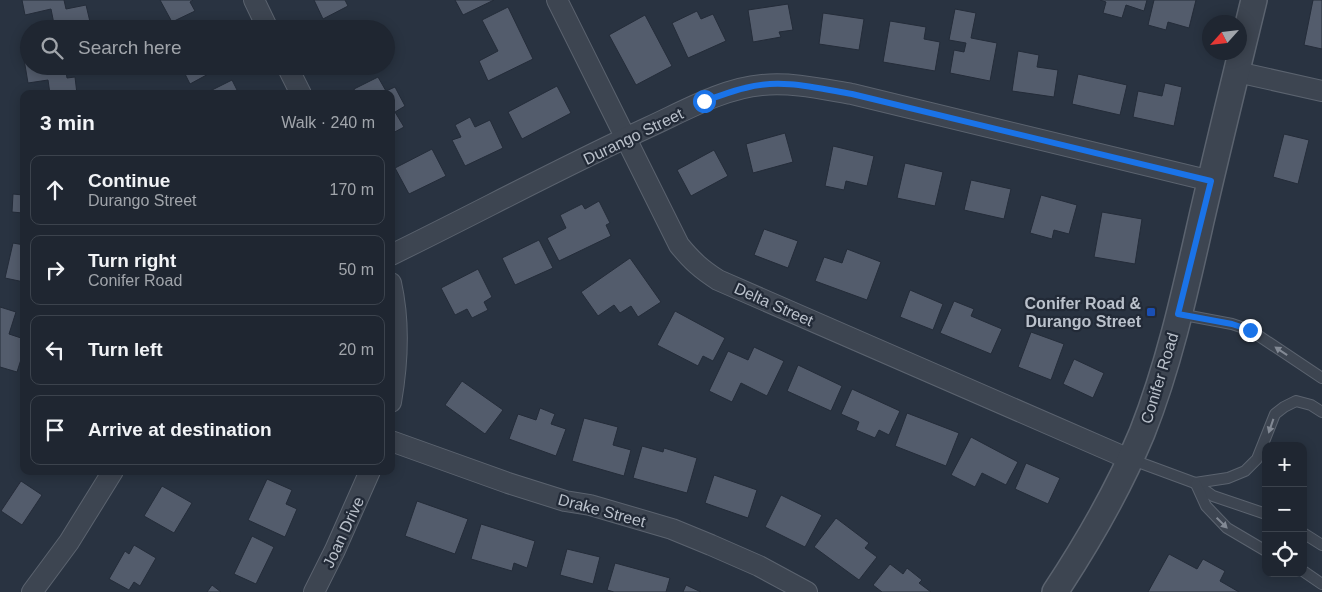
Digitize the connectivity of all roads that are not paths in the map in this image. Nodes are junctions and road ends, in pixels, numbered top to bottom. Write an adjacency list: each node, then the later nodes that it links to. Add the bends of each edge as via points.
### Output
1 (254, 0): 4 (street)
2 (557, 0): 9 (street, Delta Street)
3 (1254, 0): 5 (street, Conifer Road)
4 (264, 20)
5 (1237, 72): 8 (street); 10 (street, Conifer Road)
6 (292, 75): 7 (street)
7 (299, 90)
8 (1322, 91)
9 (626, 138): 10 (street, Durango Street, via 704,101 746,87 792,85 852,94); 11 (street, Durango Street); 18 (street, Delta Street, via 679,245 702,270 718,280)
10 (1211, 181): 13 (street, Conifer Road)
11 (395, 254)
12 (395, 305): 14 (street)
13 (1178, 314): 15 (lane, one-way to 13, via 1250,330); 18 (street, Conifer Road, via 1154,399)
14 (395, 372)
15 (1322, 378)
16 (1322, 412): 21 (lane, one-way to 21, via 1311,405 1296,402 1284,407 1275,414 1257,459 1245,471 1228,478)
17 (395, 442): 30 (street, Drake Street, via 565,501 672,529 759,566)
18 (1129, 459): 21 (lane); 31 (street, Conifer Road, via 1076,560)
19 (111, 475): 28 (street, via 69,542)
20 (368, 475): 29 (street, Joan Drive)
21 (1195, 483): 22 (lane, via 1213,496); 25 (lane, one-way to 25, via 1206,506 1227,528)
22 (1262, 512)
23 (1307, 536): 24 (lane)
24 (1322, 545)
25 (1262, 549)
26 (1307, 573): 27 (lane)
27 (1322, 584)
28 (32, 592)
29 (314, 592)
30 (807, 592)
31 (1055, 592)

